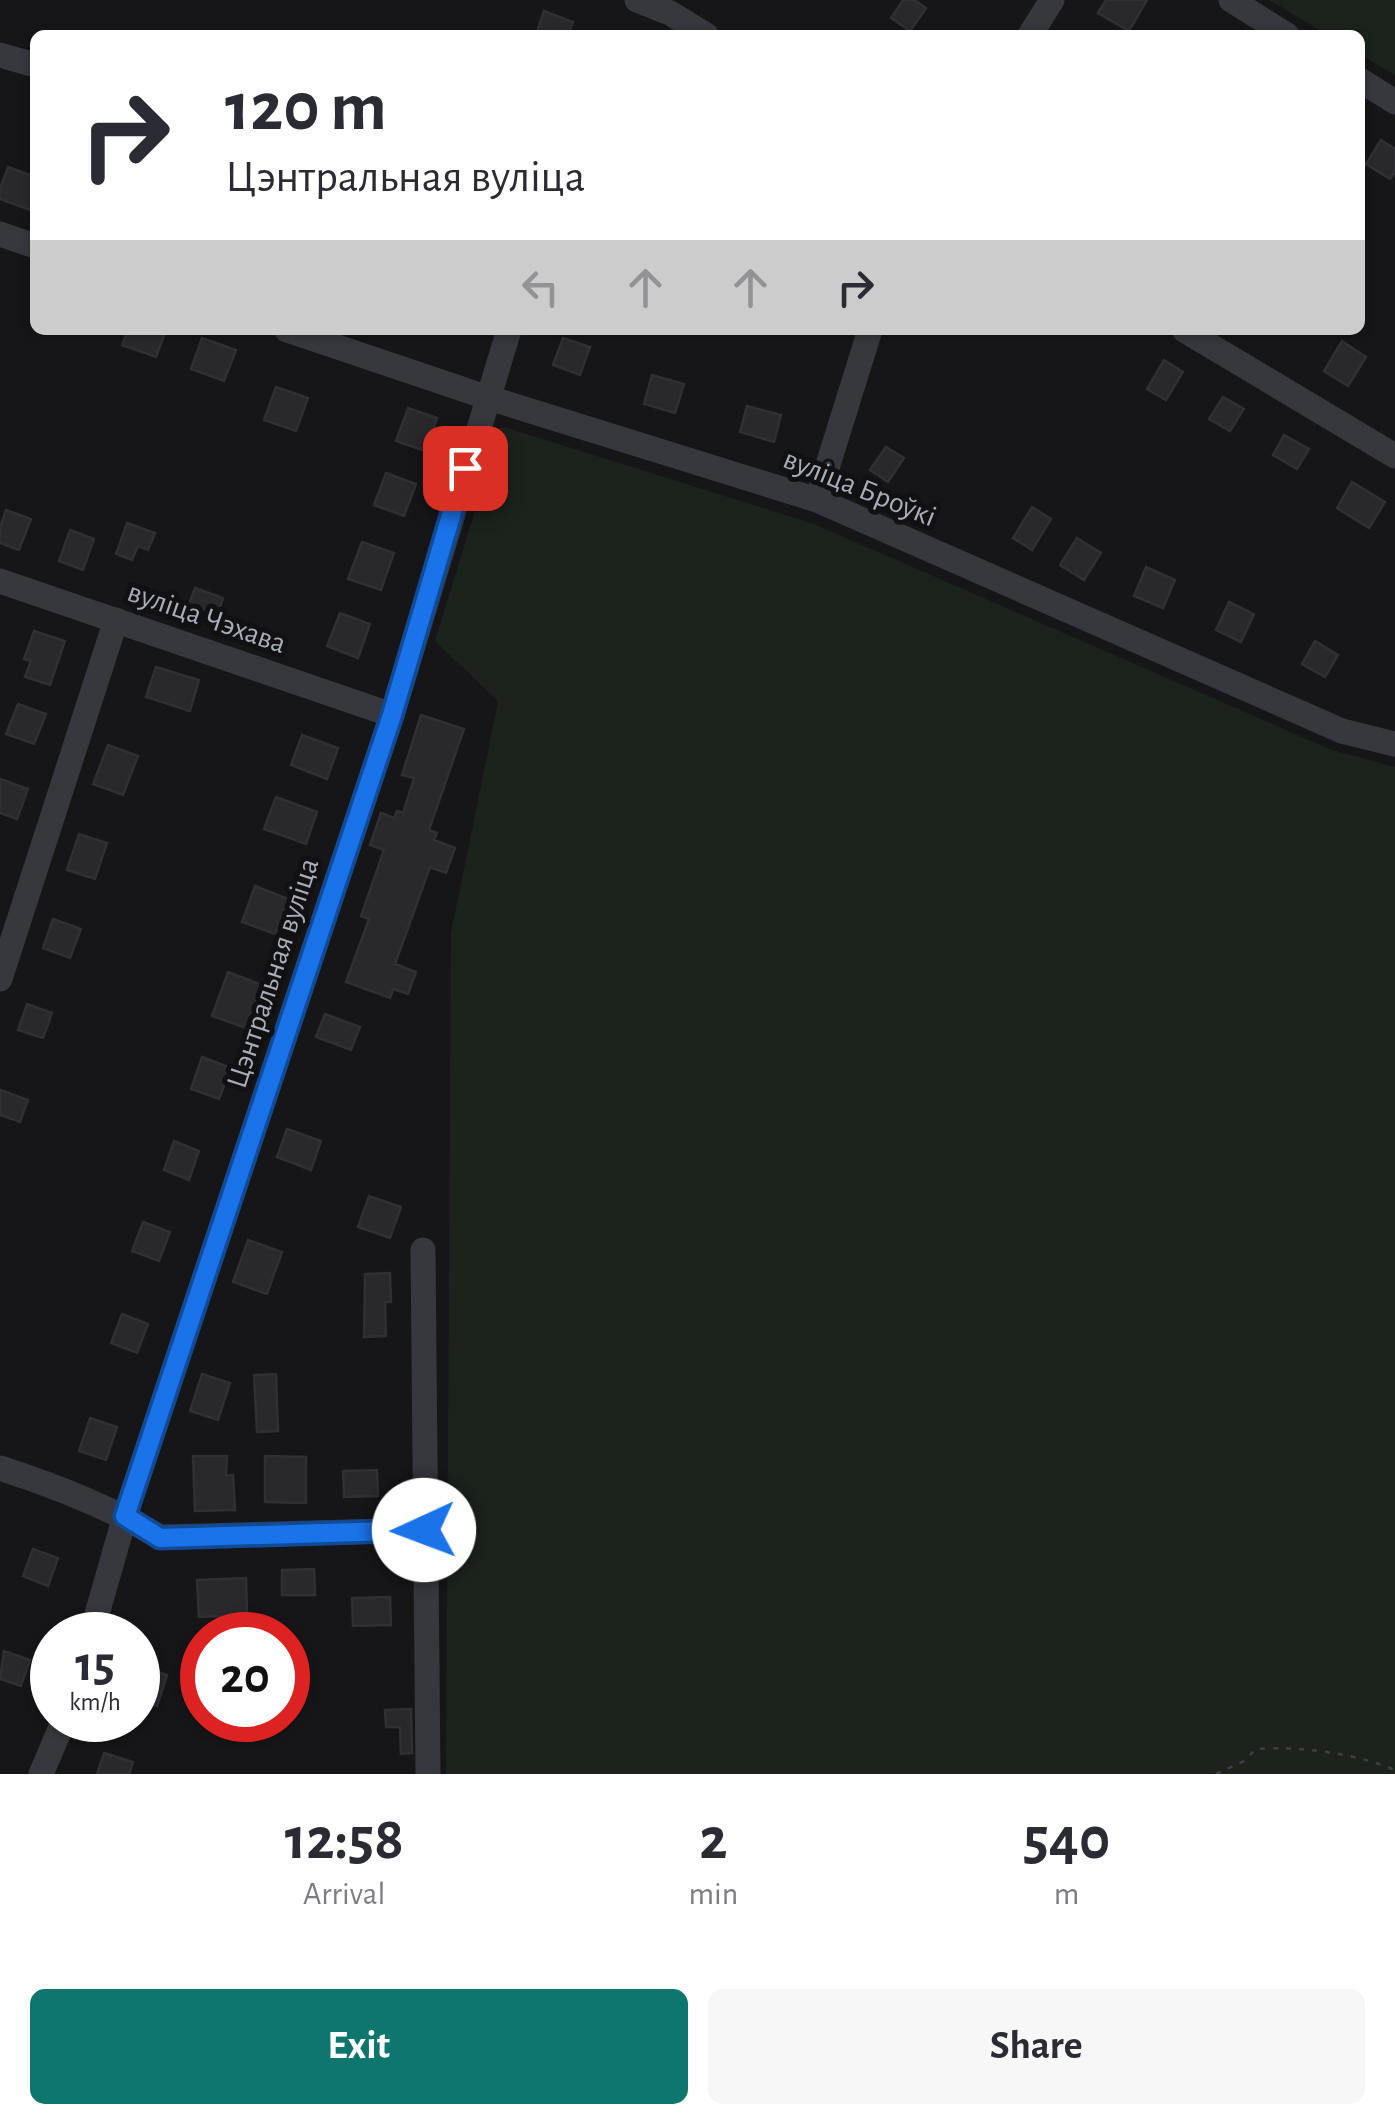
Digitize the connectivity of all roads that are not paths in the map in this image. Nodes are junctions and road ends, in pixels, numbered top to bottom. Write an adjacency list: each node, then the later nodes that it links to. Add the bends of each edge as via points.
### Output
1 (637, 0): 4 (street)
2 (1052, 0): 6 (street)
3 (1231, 0): 7 (street)
4 (668, 16): 5 (street)
5 (696, 30)
6 (1033, 30)
7 (1279, 30)
8 (0, 55): 9 (street)
9 (30, 64)
10 (1365, 83): 11 (street)
11 (1395, 102)
12 (0, 234): 13 (street)
13 (30, 244)
14 (302, 335): 18 (street, вуліца Броўкі)
15 (507, 335): 18 (street, Цэнтральная вуліца)
16 (868, 335): 20 (street)
17 (1192, 335): 19 (street)
18 (486, 397): 20 (street, вуліца Броўкі); 23 (street, Цэнтральная вуліца)
19 (1395, 456)
20 (817, 500): 24 (street, вуліца Броўкі, via 1342,731)
21 (0, 581): 22 (street, вуліца Чэхава)
22 (116, 620): 23 (street, вуліца Чэхава); 25 (street)
23 (392, 715): 28 (street, Цэнтральная вуліца)
24 (1395, 744)
25 (0, 979)
26 (424, 1250): 29 (street)
27 (0, 1468): 28 (street)
28 (125, 1516): 29 (street, via 160,1538); 30 (street, Цэнтральная вуліца)
29 (424, 1530): 33 (street)
30 (98, 1612)
31 (55, 1742): 32 (street)
32 (41, 1774)
33 (428, 1774)

